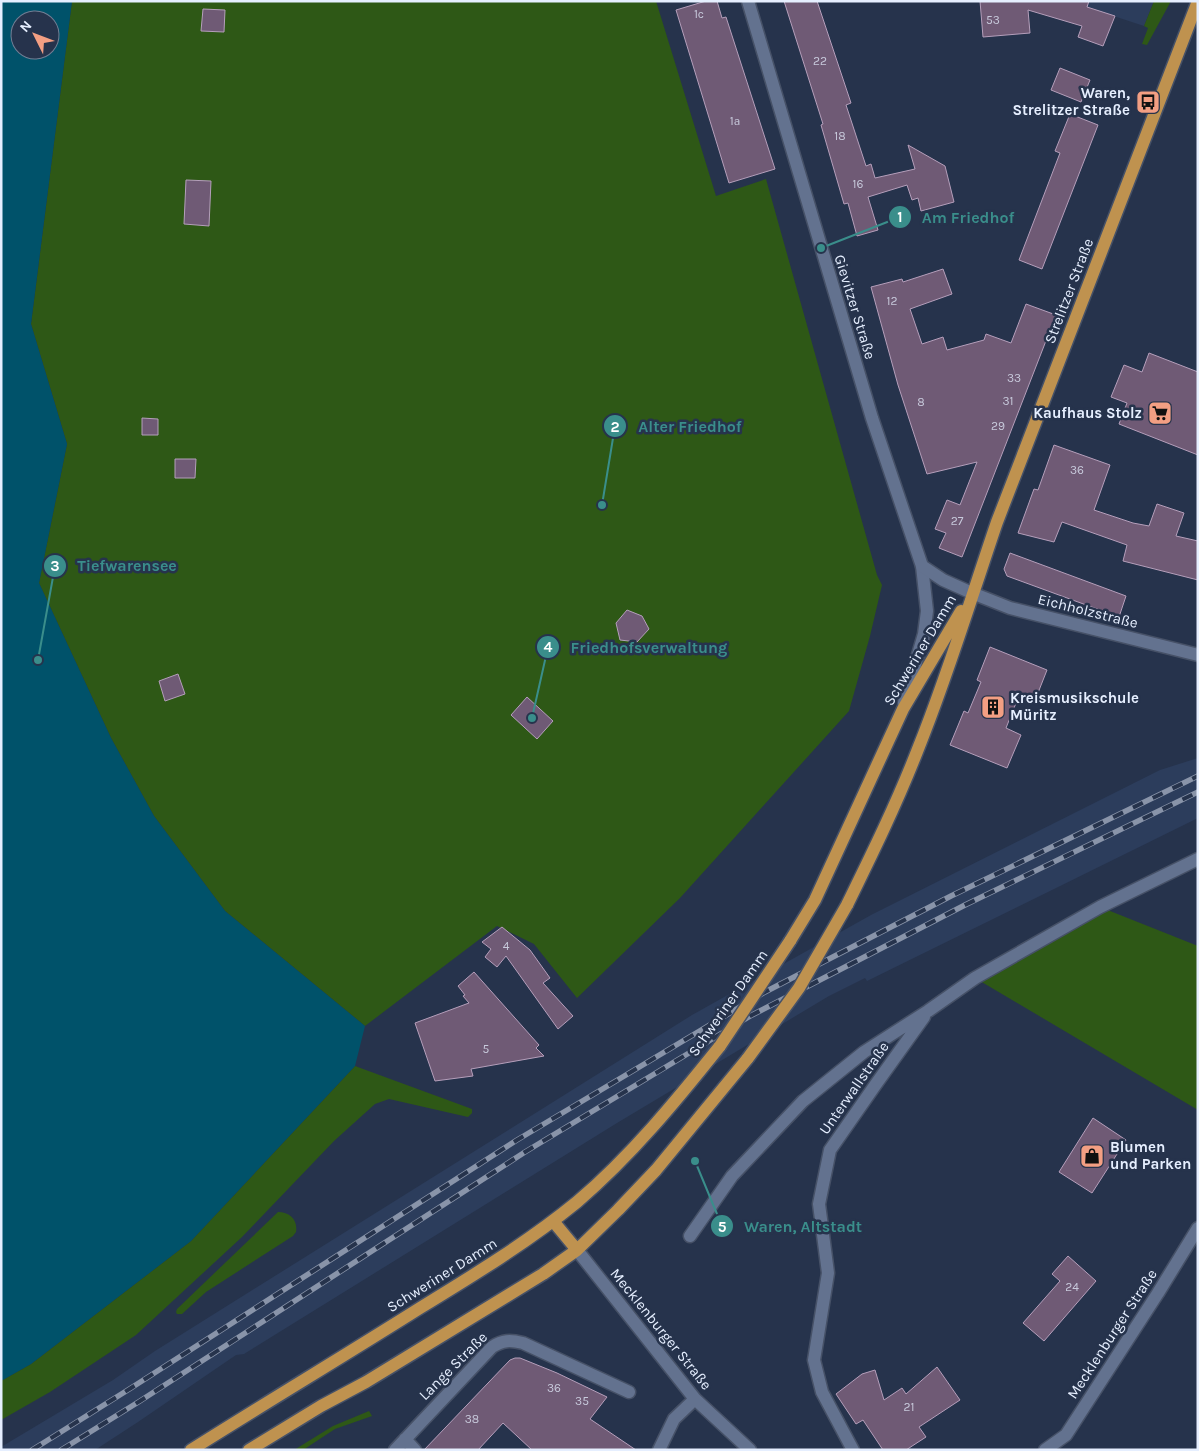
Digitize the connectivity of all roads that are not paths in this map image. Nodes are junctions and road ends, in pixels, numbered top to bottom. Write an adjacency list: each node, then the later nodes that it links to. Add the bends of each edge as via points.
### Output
1 (748, 1): 3 (street, Gievitzer Straße, via 872,418)
2 (1198, 1): 4 (main road, Strelitzer Straße)
3 (922, 566): 4 (street); 6 (street, Gievitzer Straße, via 927,611 924,634)
4 (972, 593): 5 (street, Eichholzstraße, via 1010,608); 6 (main road, Schweriner Damm); 12 (main road, Schweriner Damm, bridge, via 960,634 900,794 847,906 799,988 748,1058 656,1170)
5 (1198, 655)
6 (902, 709): 9 (main road, Schweriner Damm, bridge, via 815,900 732,1030 669,1109 618,1164)
7 (1198, 859): 8 (street, Unterwallstraße, via 1092,912 975,978)
8 (928, 1011): 11 (street, Unterwallstraße, via 864,1052 803,1101 732,1176); 22 (street, Unterwallstraße, via 830,1150 820,1204 828,1273 814,1360 822,1392)
9 (553, 1221): 12 (main road, Mecklenburger Straße); 16 (main road, Schweriner Damm, via 481,1270)
10 (1198, 1228): 23 (street, Mecklenburger Straße, via 1066,1435)
11 (690, 1236)
12 (577, 1250): 14 (street, Mecklenburger Straße); 17 (main road, Schweriner Damm, via 544,1274 392,1367)
13 (628, 1392): 15 (street, Lange Straße, via 523,1343 502,1341 492,1347)
14 (695, 1400): 20 (street, via 674,1419); 21 (street, Mecklenburger Straße)
15 (405, 1439): 18 (street, Lange Straße); 19 (street)
16 (191, 1450)
17 (249, 1450)
18 (395, 1450)
19 (415, 1450)
20 (659, 1450)
21 (750, 1450)
22 (853, 1450)
23 (1045, 1450)

